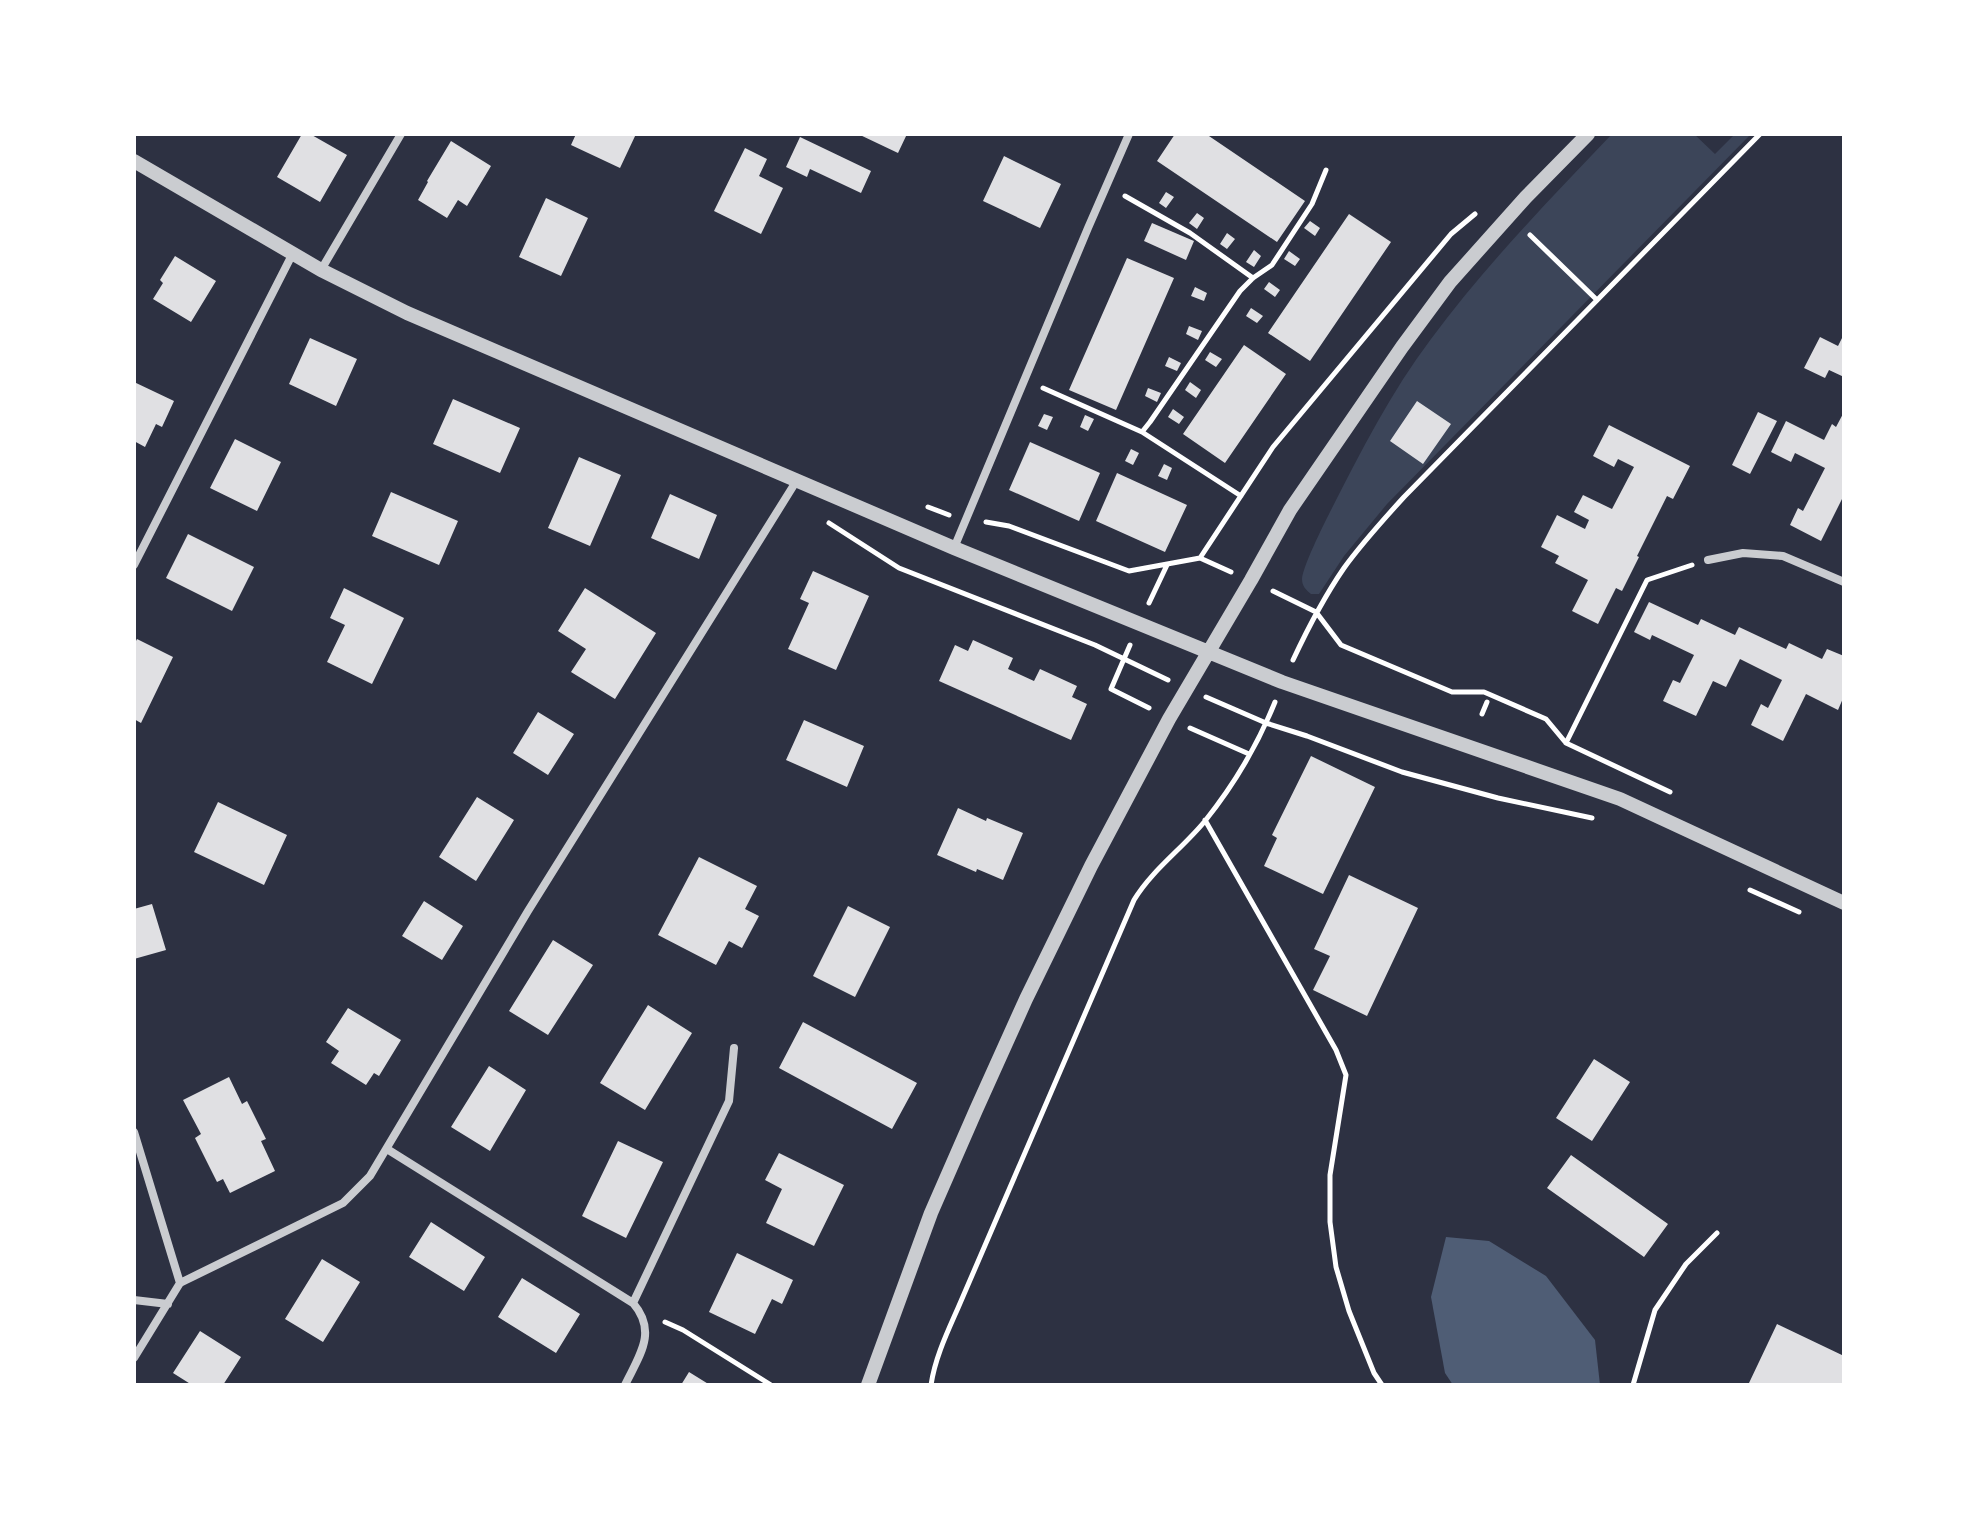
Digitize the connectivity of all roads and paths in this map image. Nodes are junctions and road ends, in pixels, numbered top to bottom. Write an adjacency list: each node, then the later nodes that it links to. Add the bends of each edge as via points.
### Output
1 (401, 134): 11 (street)
2 (1129, 134): 7 (street)
3 (1588, 134): 25 (street, via 1450,282 1290,510)
4 (1760, 134): 13 (path)
5 (134, 161): 10 (street)
6 (1326, 170): 12 (path, via 1312,204 1272,265)
7 (1107, 186): 12 (path, via 1190,233); 14 (street)
8 (1487, 205): 17 (path, via 1451,234 1273,447)
9 (1530, 235): 13 (path)
10 (293, 253): 11 (street); 24 (street)
11 (321, 270): 16 (street, via 407,313)
12 (1253, 278): 15 (path)
13 (1597, 300): 27 (path, via 1404,497 1353,555)
14 (1024, 380): 15 (path); 19 (street)
15 (1142, 432): 17 (path)
16 (797, 480): 20 (street); 43 (street, via 528,911)
17 (1241, 496): 21 (path)
18 (918, 504): 19 (path)
19 (965, 520): 20 (street); 23 (path, via 1009,526 1129,571)
20 (954, 548): 28 (street)
21 (1200, 558): 23 (path); 25 (path)
22 (1708, 560): 26 (street, via 1743,553 1783,556); 27 (path, via 1647,580 1566,743 1546,719 1484,692 1452,692 1341,645)
23 (1168, 564): 28 (path)
24 (134, 565)
25 (1251, 580): 27 (path); 29 (street)
26 (1844, 582)
27 (1316, 612): 30 (path)
28 (1140, 623): 29 (street); 33 (path, via 1111,689)
29 (1209, 652): 30 (street); 33 (street)
30 (1282, 682): 34 (path); 39 (street, via 1620,799)
31 (1487, 702): 32 (path)
32 (1482, 714)
33 (1169, 719): 35 (path); 53 (street, via 1091,866 982,1096 931,1213)
34 (1266, 723): 35 (path); 36 (path, via 1402,772)
35 (1249, 754): 37 (path)
36 (1597, 819)
37 (1205, 820): 54 (path, via 1134,900 942,1345); 55 (path, via 1346,1075 1330,1175 1330,1222 1349,1311)
38 (1747, 888): 40 (path)
39 (1844, 903)
40 (1806, 915)
41 (734, 1048): 47 (street, via 729,1101)
42 (134, 1132): 45 (street)
43 (387, 1149): 45 (street, via 343,1203); 47 (street)
44 (1717, 1233): 56 (path, via 1686,1264 1655,1310)
45 (180, 1283): 48 (street)
46 (134, 1300): 48 (street)
47 (633, 1303): 49 (street)
48 (168, 1304): 50 (street)
49 (644, 1322): 51 (street, via 643,1348); 52 (path, via 665,1322 683,1330)
50 (134, 1358)
51 (625, 1385)
52 (771, 1385)
53 (868, 1385)
54 (931, 1385)
55 (1382, 1385)
56 (1633, 1385)

